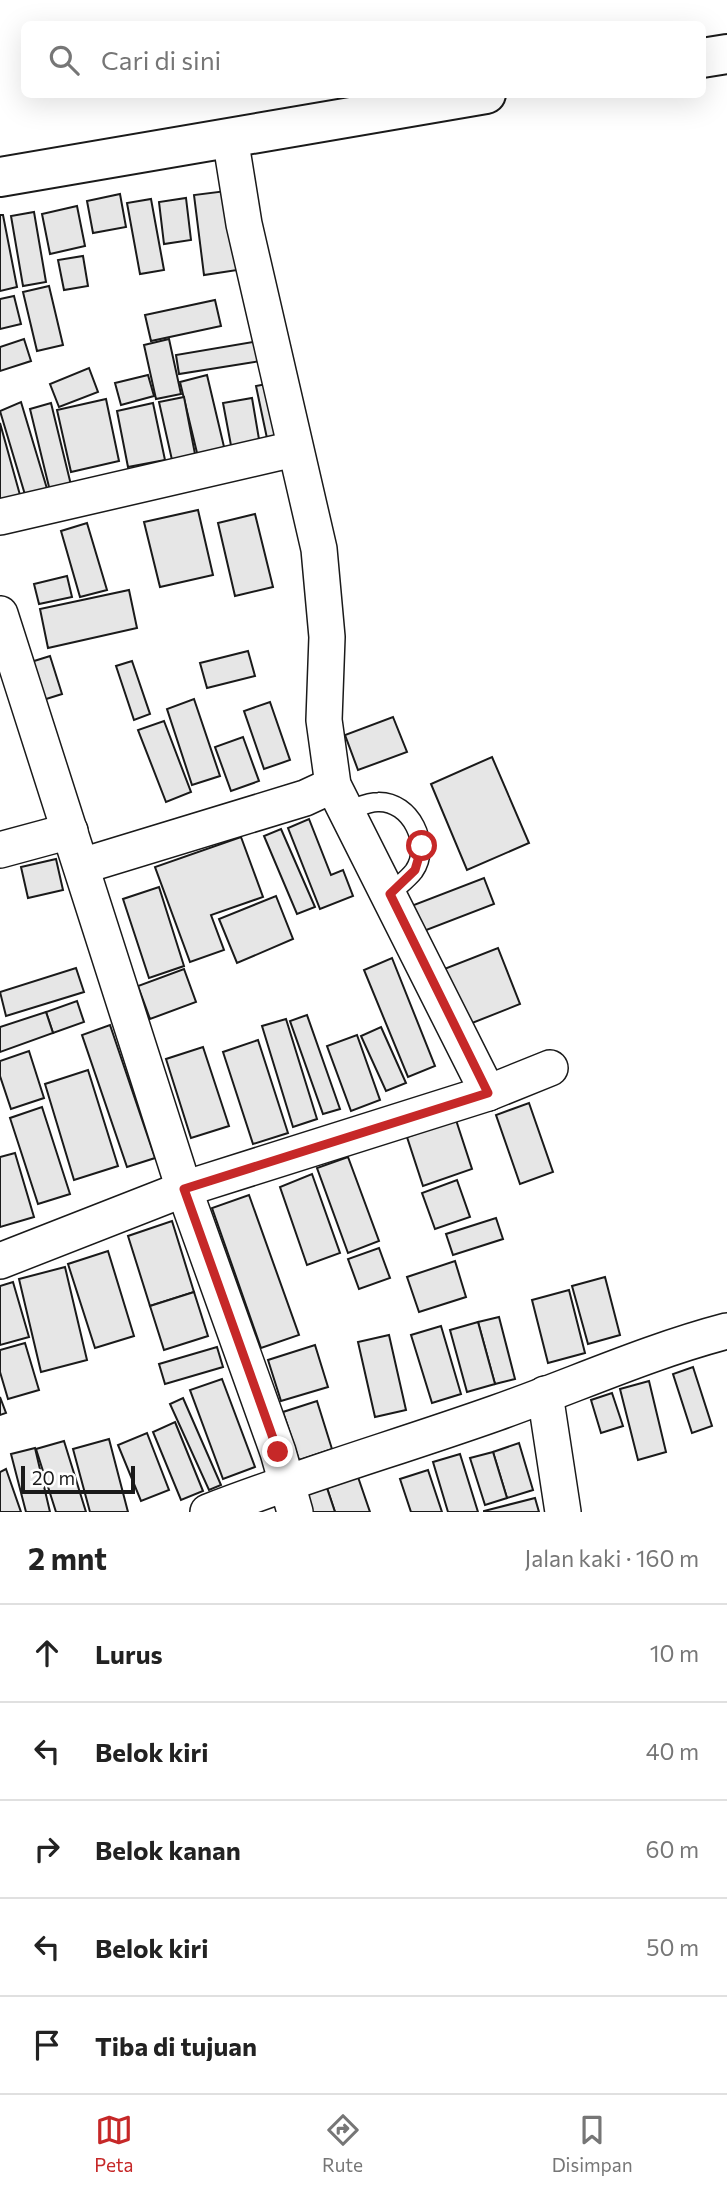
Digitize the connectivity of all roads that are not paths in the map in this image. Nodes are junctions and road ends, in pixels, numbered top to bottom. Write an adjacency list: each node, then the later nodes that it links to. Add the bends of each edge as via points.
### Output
1 (727, 54): 2 (main road)
2 (706, 57)
3 (462, 98): 4 (main road)
4 (230, 137): 5 (main road); 6 (street, via 244,224)
5 (0, 177)
6 (294, 449): 7 (street); 9 (street, via 320,549 327,636 324,720)
7 (0, 517)
8 (0, 614): 10 (street)
9 (340, 798): 12 (street, via 304,798); 13 (street); 13 (lane, via 396,806 419,832 422,846 415,870)
10 (70, 831): 11 (street); 12 (street)
11 (0, 850)
12 (82, 866): 16 (street)
13 (390, 894): 15 (street)
14 (550, 1069): 15 (street)
15 (488, 1093): 16 (street)
16 (184, 1189): 17 (street); 20 (street)
17 (0, 1261)
18 (727, 1331): 19 (street, via 673,1345)
19 (545, 1394): 20 (street); 22 (street)
20 (291, 1497): 21 (street)
21 (208, 1512)
22 (563, 1512)

